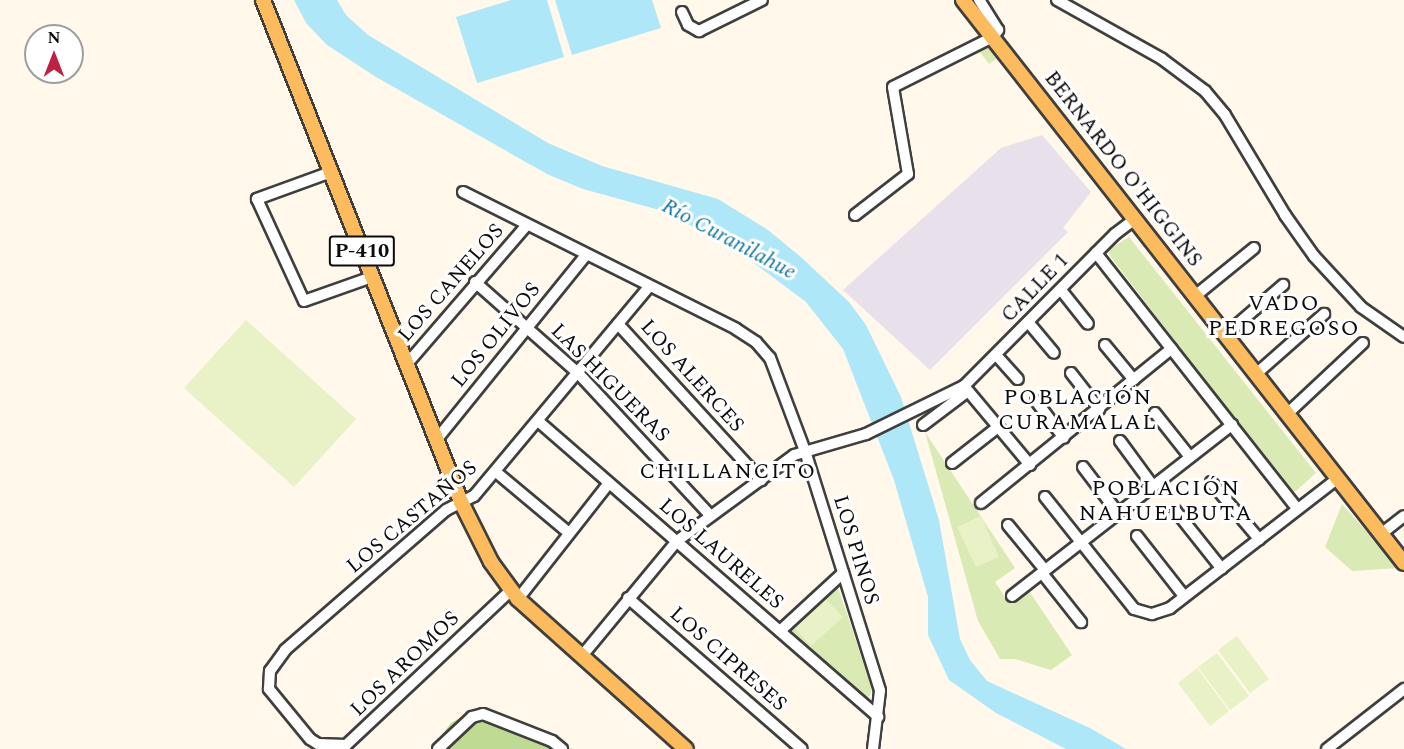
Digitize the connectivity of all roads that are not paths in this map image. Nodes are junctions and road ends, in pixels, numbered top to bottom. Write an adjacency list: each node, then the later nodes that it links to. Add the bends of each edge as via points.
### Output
1 (263, 0): 8 (main road, P-410)
2 (762, 0): 6 (street, via 699,31 688,25)
3 (963, 0): 7 (main road, BERNARDO O'HIGGINS)
4 (979, 0): 7 (street, via 997,25)
5 (1057, 0): 28 (street, via 1162,59 1205,91 1230,123 1306,245 1361,307)
6 (682, 12)
7 (993, 37): 10 (street, via 893,87 908,174); 11 (main road, BERNARDO O'HIGGINS)
8 (330, 172): 16 (main road, P-410); 16 (street, via 257,199 303,301)
9 (463, 192): 12 (street, LOS PINOS)
10 (855, 215)
11 (1135, 219): 14 (street, CALLE 1); 21 (main road, BERNARDO O'HIGGINS)
12 (525, 227): 15 (street, LOS PINOS); 17 (street, LOS CANELOS)
13 (1254, 248): 21 (street)
14 (1096, 253): 20 (street, CALLE 1); 31 (street)
15 (585, 256): 19 (street, LOS PINOS); 26 (street, LOS OLIVOS)
16 (372, 277): 34 (main road, P-410)
17 (475, 282): 26 (street, LAS HIGUERAS); 34 (street, LOS CANELOS)
18 (1283, 285): 27 (street)
19 (648, 288): 24 (street, LOS CASTAÑOS); 52 (street, LOS PINOS, via 756,342 770,358)
20 (1061, 290): 23 (street, CALLE 1); 25 (street)
21 (1195, 296): 27 (main road, BERNARDO O'HIGGINS)
22 (1324, 314): 37 (street)
23 (1028, 322): 32 (street); 33 (street, CALLE 1)
24 (618, 324): 35 (street, LOS CASTAÑOS); 59 (street, LOS ALERCES)
25 (1088, 324)
26 (527, 328): 35 (street, LAS HIGUERAS); 50 (street, LOS OLIVOS)
27 (1225, 335): 37 (main road, BERNARDO O'HIGGINS)
28 (1404, 337)
29 (1363, 343): 44 (street)
30 (1105, 345): 39 (street)
31 (1171, 349): 39 (street); 47 (street)
32 (1054, 353)
33 (997, 356): 38 (street); 40 (street, CALLE 1)
34 (406, 365): 50 (main road, P-410)
35 (578, 373): 45 (street, LOS CASTAÑOS); 69 (street, LAS HIGUERAS)
36 (1071, 373): 42 (street)
37 (1256, 374): 44 (main road, BERNARDO O'HIGGINS)
38 (1018, 379)
39 (1134, 380): 42 (street)
40 (966, 388): 46 (street); 48 (street); 52 (street, via 866,434)
41 (1036, 401): 49 (street)
42 (1098, 409): 49 (street)
43 (1155, 413): 53 (street)
44 (1287, 414): 58 (main road, BERNARDO O'HIGGINS)
45 (538, 422): 57 (street, LOS CASTAÑOS); 61 (street, LOS LAURELES)
46 (923, 424)
47 (1232, 425): 53 (street); 66 (street)
48 (998, 427): 54 (street); 55 (street)
49 (1064, 438): 55 (street)
50 (437, 439): 64 (main road, P-410)
51 (1120, 441): 62 (street)
52 (805, 451): 59 (street); 81 (street, LOS PINOS)
53 (1190, 457): 62 (street)
54 (952, 463)
55 (1030, 465): 65 (street)
56 (1083, 467): 68 (street)
57 (495, 472): 64 (street, LOS CASTAÑOS, via 474,496); 72 (street)
58 (1338, 478): 66 (street); 73 (main road, BERNARDO O'HIGGINS)
59 (761, 480): 69 (street)
60 (1211, 482): 75 (street)
61 (609, 483): 72 (street, LOS AROMOS); 76 (street, LOS LAURELES)
62 (1154, 486): 68 (street)
63 (1045, 496): 77 (street)
64 (461, 502): 82 (main road, P-410, via 486,554); 91 (street, LOS CASTAÑOS, via 437,518 275,662 269,689)
65 (981, 503)
66 (1296, 508): 75 (street)
67 (1175, 510): 79 (street)
68 (1118, 513): 77 (street)
69 (711, 516): 76 (street)
70 (1404, 516): 73 (street)
71 (1008, 525): 80 (street)
72 (569, 533): 82 (street, LOS AROMOS)
73 (1381, 534): 78 (main road, BERNARDO O'HIGGINS)
74 (1137, 536): 84 (street)
75 (1259, 539): 79 (street)
76 (677, 541): 85 (street); 87 (street, LOS LAURELES)
77 (1080, 543): 80 (street); 84 (street, via 1134,609 1147,614 1162,613)
78 (1404, 563)
79 (1222, 568): 84 (street)
80 (1043, 572): 83 (street); 86 (street)
81 (843, 573): 87 (street); 90 (street, LOS PINOS, via 879,691)
82 (514, 595): 88 (main road, P-410); 91 (street, LOS AROMOS, via 356,738 346,745)
83 (1012, 596)
84 (1184, 596)
85 (628, 598): 88 (street); 95 (street, LOS CIPRESES)
86 (1081, 622)
87 (780, 631): 90 (street, LOS LAURELES)
88 (581, 657): 94 (main road, P-410)
89 (1404, 689): 97 (street)
90 (878, 717): 96 (street, LOS PINOS)
91 (316, 745)
92 (438, 749): 93 (street, via 472,717 483,714 552,741)
93 (562, 749)
94 (686, 749)
95 (802, 749)
96 (873, 749)
97 (1327, 749)

